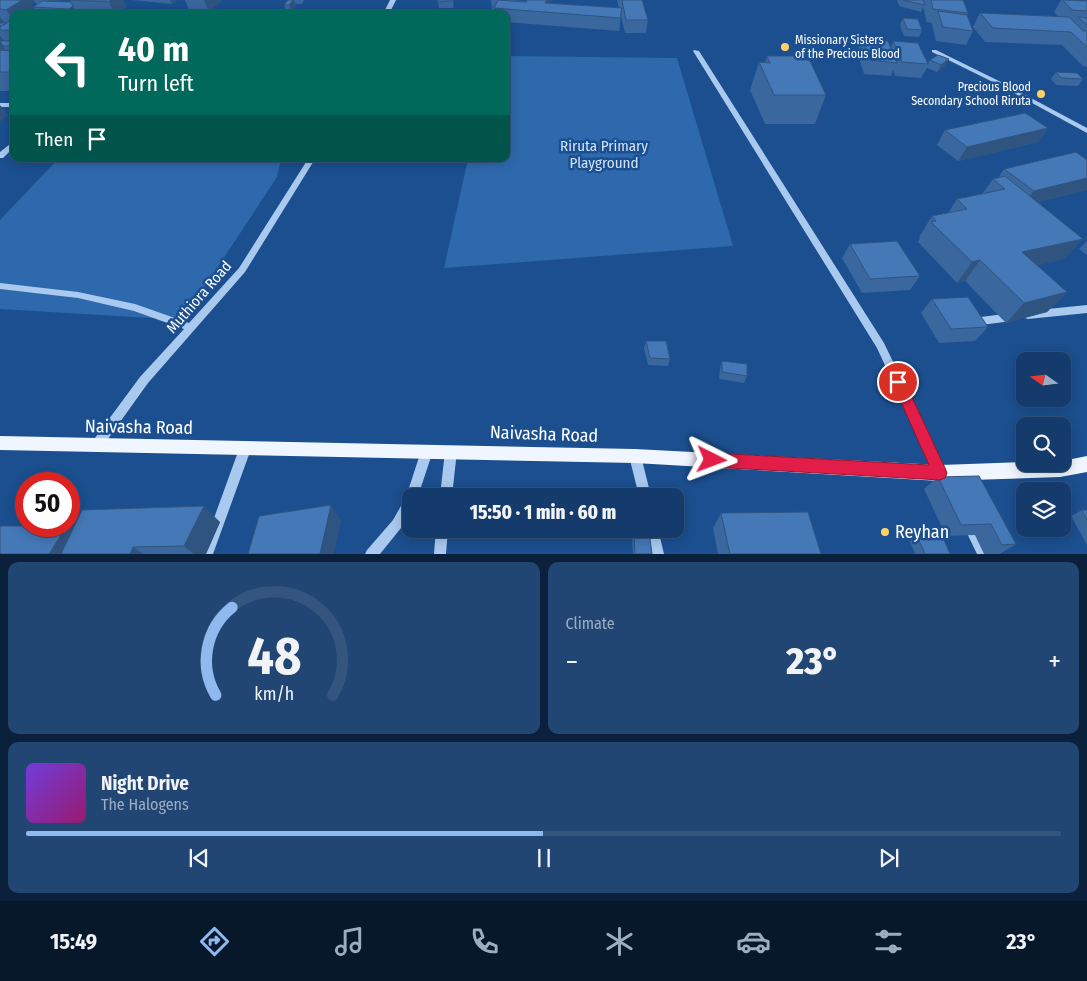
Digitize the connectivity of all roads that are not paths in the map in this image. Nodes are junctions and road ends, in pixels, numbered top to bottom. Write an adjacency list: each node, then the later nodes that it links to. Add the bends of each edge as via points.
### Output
1 (696, 51): 18 (street, via 881,346)
2 (934, 51): 3 (street)
3 (1087, 131)
4 (10, 147): 5 (street)
5 (0, 156)
6 (309, 162): 10 (street, Muthiora Road, via 242,270)
7 (0, 286): 10 (street, via 78,295 135,308)
8 (1087, 308): 9 (street)
9 (968, 322)
10 (190, 328): 12 (street, Muthiora Road, via 144,380)
11 (0, 444): 12 (main road, Naivasha Road)
12 (96, 447): 13 (main road, Naivasha Road)
13 (245, 449): 14 (main road, Naivasha Road); 27 (street)
14 (427, 451): 15 (main road, Naivasha Road); 19 (street)
15 (451, 451): 16 (main road, Naivasha Road); 20 (street)
16 (636, 456): 18 (main road, Naivasha Road); 21 (street)
17 (1087, 464): 18 (main road, Naivasha Road, via 1060,469)
18 (940, 473): 22 (street)
19 (415, 488)
20 (447, 488)
21 (643, 488)
22 (949, 488)
23 (962, 512): 31 (street)
24 (402, 515): 28 (street)
25 (441, 538): 29 (street)
26 (654, 538): 30 (street)
27 (207, 554)
28 (371, 554)
29 (440, 554)
30 (658, 554)
31 (984, 554)

